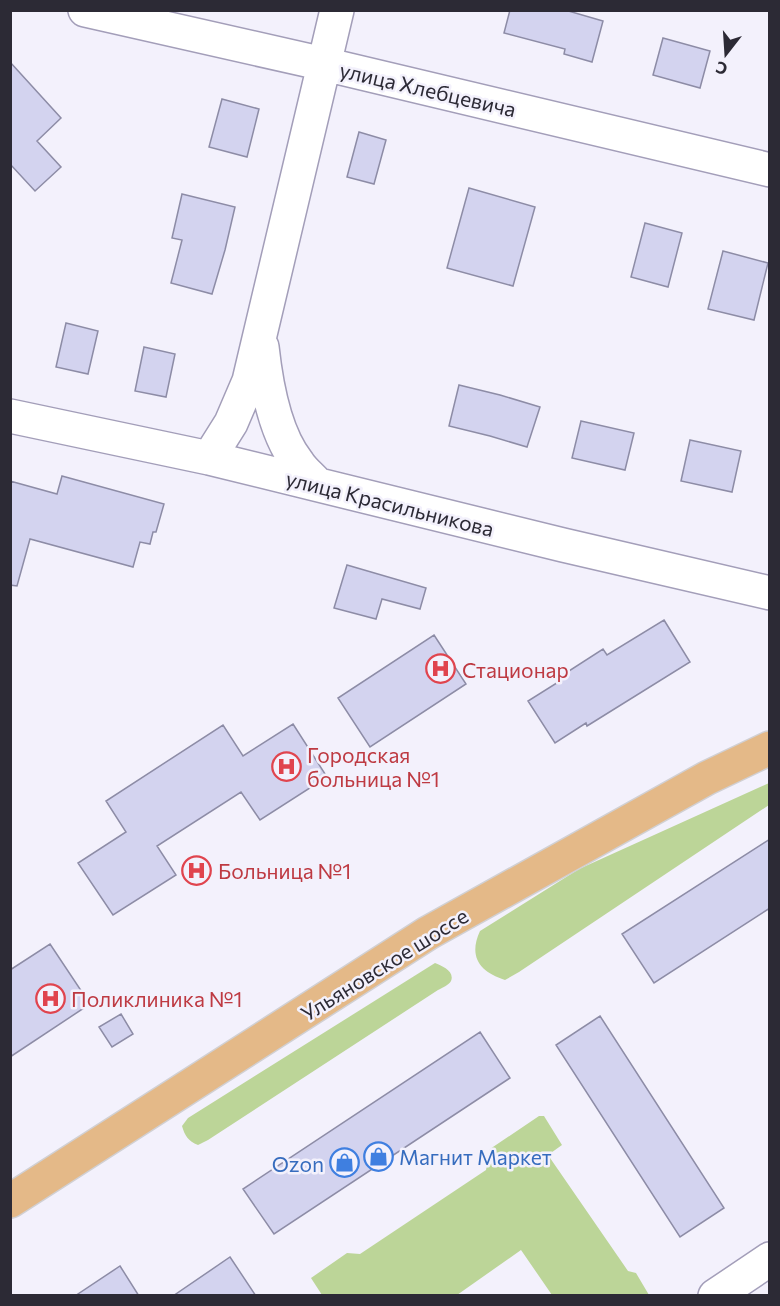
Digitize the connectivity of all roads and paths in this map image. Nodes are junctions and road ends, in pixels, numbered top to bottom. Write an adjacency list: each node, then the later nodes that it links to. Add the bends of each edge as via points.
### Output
1 (85, 10): 3 (street, улица Хлебцевича)
2 (337, 10): 3 (street)
3 (324, 64): 4 (street, улица Хлебцевича); 5 (street)
4 (770, 170)
5 (260, 335): 7 (street, via 249,381 231,423); 8 (street, via 263,364 280,430 298,464)
6 (10, 416): 7 (street, улица Красильникова)
7 (209, 458): 8 (street, улица Красильникова)
8 (317, 484): 9 (street, улица Красильникова)
9 (770, 593)
10 (770, 748): 11 (main road, Ульяновское шоссе, via 707,777 428,933)
11 (10, 1201)
12 (770, 1259): 13 (street)
13 (716, 1296)

